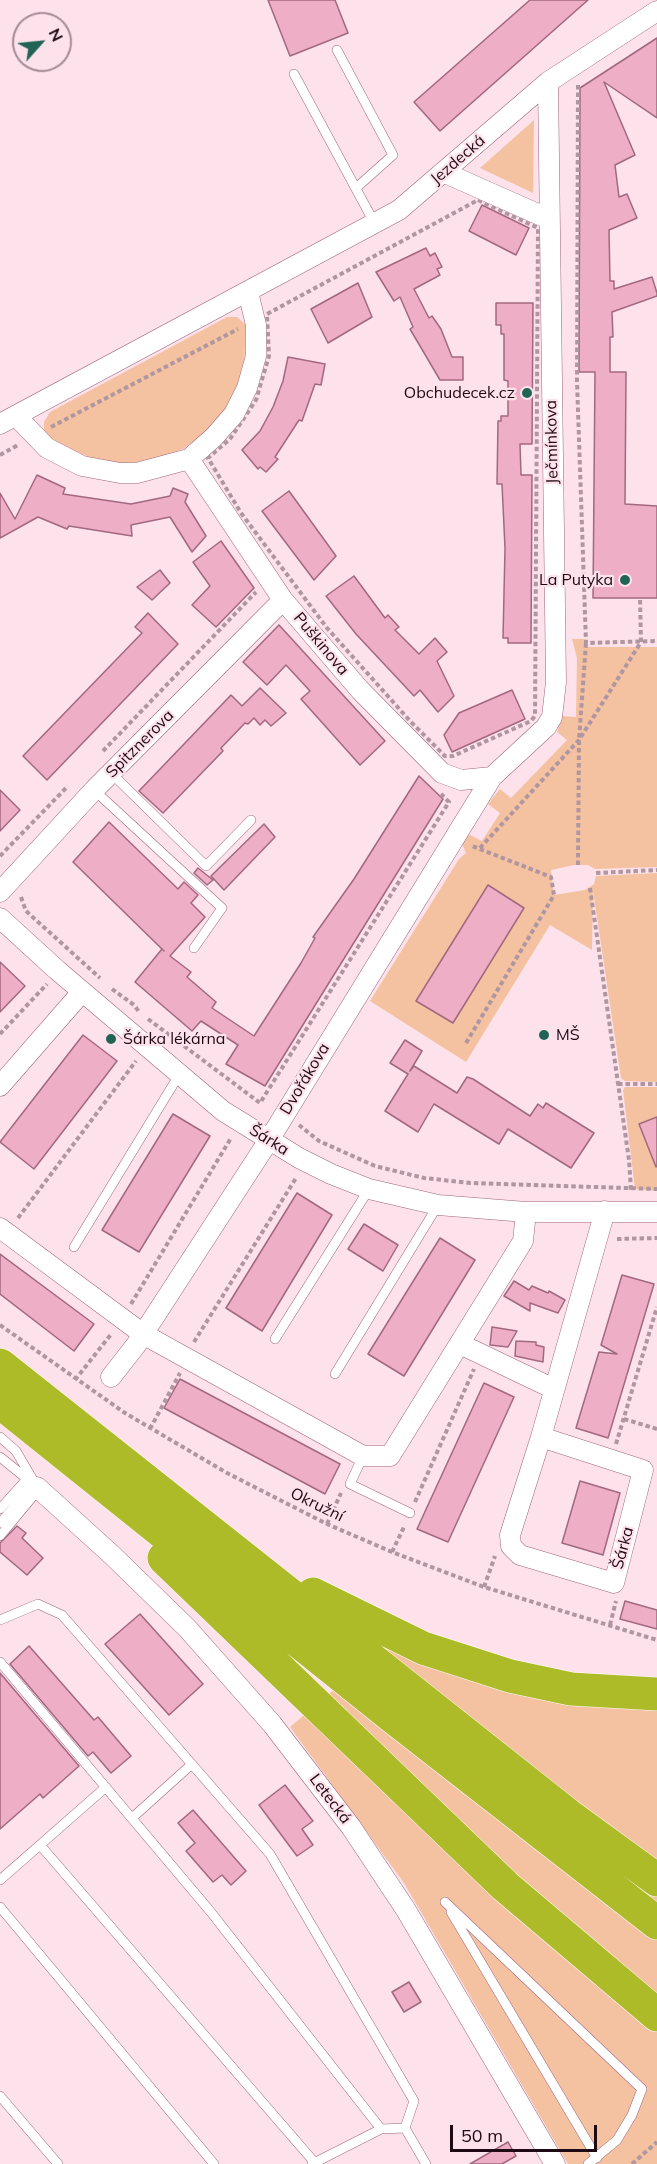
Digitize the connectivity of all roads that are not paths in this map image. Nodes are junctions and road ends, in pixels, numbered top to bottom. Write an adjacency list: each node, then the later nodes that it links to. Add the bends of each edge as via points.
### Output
1 (657, 11): 4 (street, Jezdecká)
2 (337, 50): 6 (lane, via 393,155)
3 (294, 74): 6 (lane)
4 (548, 82): 5 (street, Jezdecká); 7 (street, Ječmínkova)
5 (443, 172): 7 (street); 8 (street, Jezdecká, via 399,210)
6 (356, 188): 8 (lane)
7 (549, 219): 14 (street, Ječmínkova, via 556,699 546,727)
8 (375, 224): 9 (street, Jezdecká)
9 (248, 292): 10 (street, Jezdecká); 11 (street, Jezdecká, via 261,317 256,356 241,402 214,437)
10 (8, 420): 11 (street, Jezdecká, via 30,442 82,466 120,473)
11 (189, 459): 12 (street, Puškinova)
12 (279, 605): 13 (street, Spitznerova); 14 (street, Puškinova, via 442,774 461,780)
13 (111, 773): 15 (street, Spitznerova); 16 (lane, via 206,866)
14 (492, 777): 23 (street, Dvořákova)
15 (94, 790): 17 (street, Spitznerova); 19 (lane, via 222,908)
16 (251, 820)
17 (0, 892)
18 (0, 918): 20 (street, Šárka)
19 (194, 948)
20 (82, 992): 21 (street, Šárka); 22 (street)
21 (179, 1075): 23 (street, Šárka, via 223,1111); 30 (lane)
22 (0, 1086)
23 (268, 1140): 24 (street, Šárka, via 331,1174); 31 (street, Dvořákova)
24 (369, 1189): 25 (street, Šárka); 32 (lane)
25 (438, 1205): 27 (street, Šárka); 35 (lane)
26 (606, 1211): 27 (street, Šárka); 28 (street, Šárka); 37 (street)
27 (526, 1212): 33 (street, via 523,1241)
28 (657, 1212)
29 (3, 1231): 31 (street)
30 (74, 1247)
31 (143, 1334): 36 (street, Dvořákova); 41 (street)
32 (275, 1339)
33 (460, 1344): 37 (street); 41 (street, via 390,1456)
34 (0, 1365): 49 (highway)
35 (335, 1374)
36 (111, 1377)
37 (554, 1389): 40 (street)
38 (0, 1402): 43 (highway)
39 (0, 1437): 44 (lane, via 16,1450)
40 (541, 1437): 40 (street, Šárka, via 510,1535 511,1546 520,1555 614,1583 643,1470)
41 (363, 1456): 46 (lane, via 350,1484)
42 (0, 1457): 44 (lane)
43 (84, 1470): 60 (highway); 61 (highway, via 159,1554 505,1886)
44 (34, 1485): 45 (lane); 47 (lane); 48 (lane); 70 (street, Letecká, via 187,1628 272,1724 351,1827 406,1910)
45 (0, 1509)
46 (410, 1513)
47 (0, 1523)
48 (0, 1536)
49 (222, 1540): 52 (highway, via 306,1590 423,1648 510,1676 571,1689); 58 (highway, via 568,1815)
50 (0, 1620): 53 (lane, via 38,1604 62,1615)
51 (0, 1662): 54 (lane)
52 (657, 1694)
53 (192, 1764): 55 (lane); 63 (lane, via 276,1864 414,2101)
54 (106, 1787): 55 (lane); 56 (lane)
55 (132, 1818): 64 (lane)
56 (40, 1845): 57 (lane); 66 (lane)
57 (0, 1880)
58 (657, 1880)
59 (0, 1907): 68 (lane)
60 (657, 1923)
61 (657, 2015)
62 (0, 2096): 67 (lane)
63 (405, 2128): 64 (lane); 69 (lane)
64 (381, 2129): 66 (lane)
65 (597, 2158): 65 (lane, via 618,2140 642,2089 445,1902); 71 (lane)
66 (314, 2163)
67 (58, 2164)
68 (214, 2164)
69 (426, 2164)
70 (555, 2164)
71 (588, 2164)

